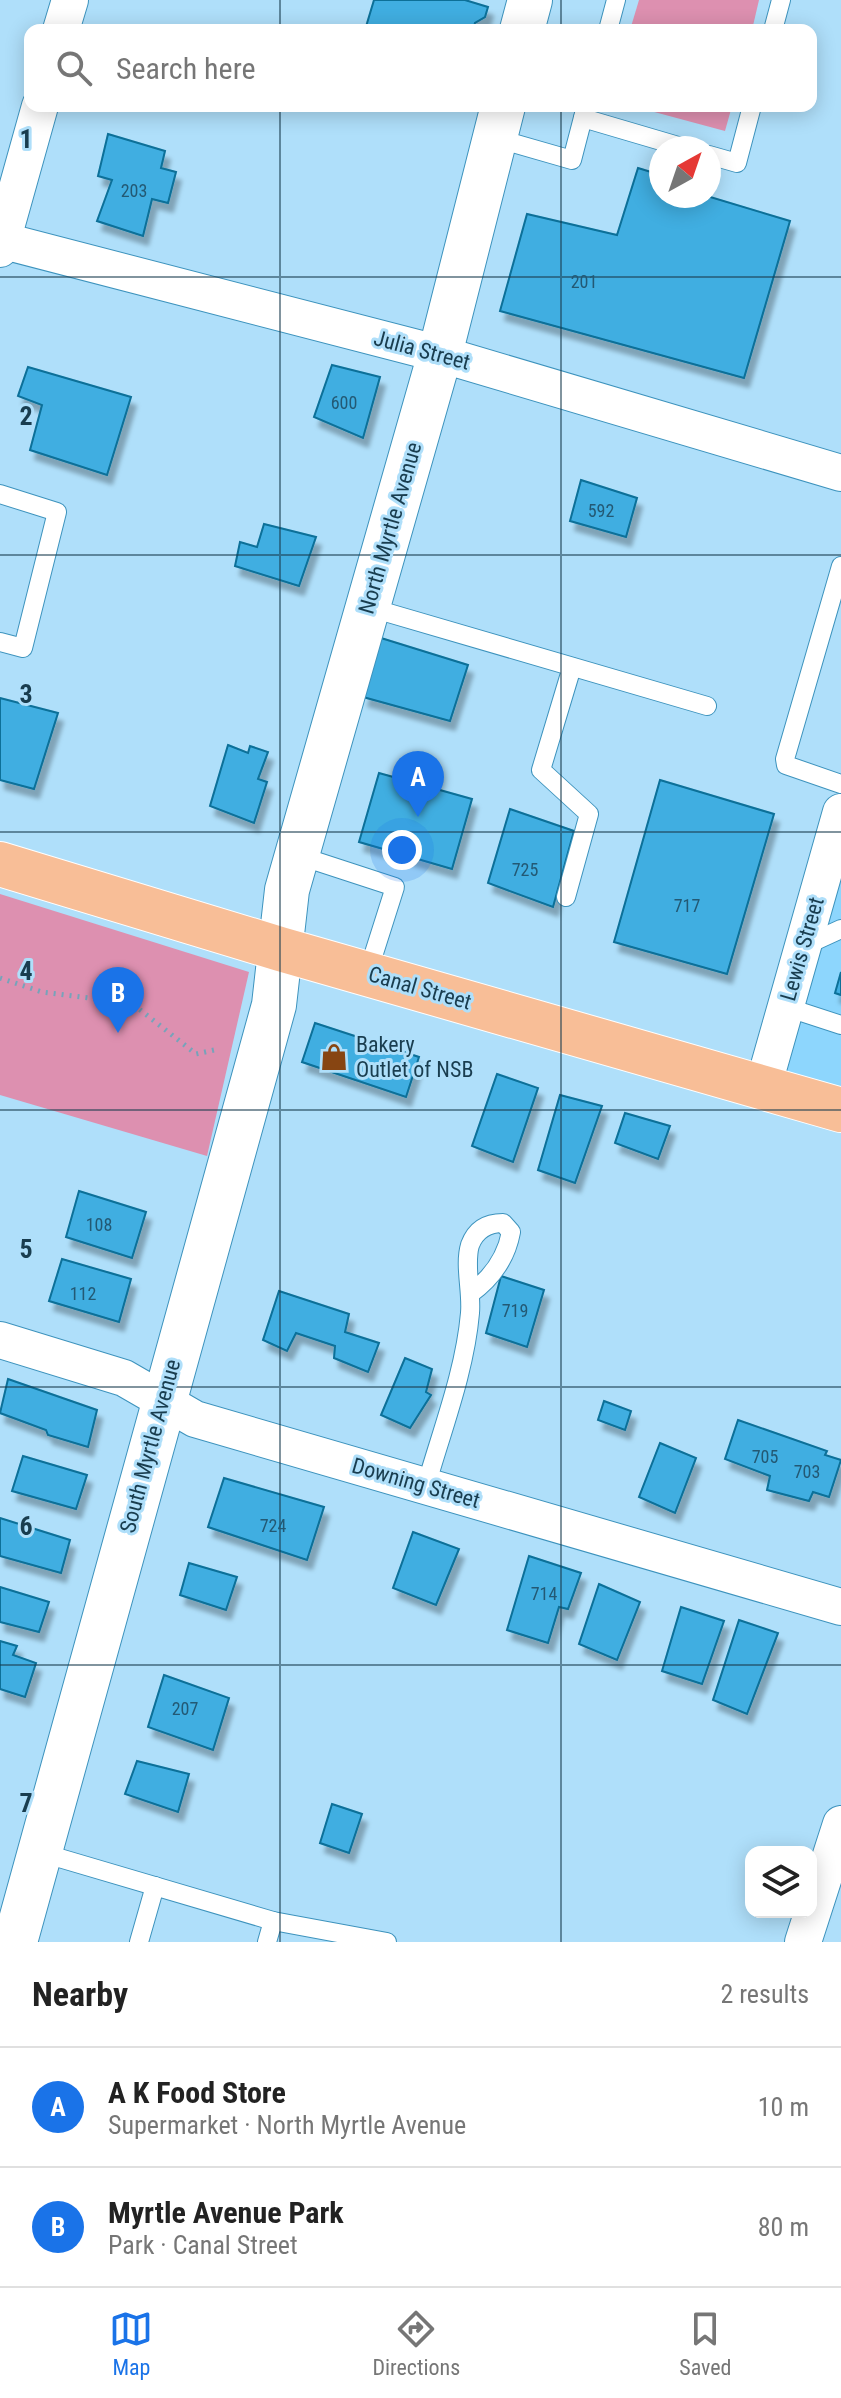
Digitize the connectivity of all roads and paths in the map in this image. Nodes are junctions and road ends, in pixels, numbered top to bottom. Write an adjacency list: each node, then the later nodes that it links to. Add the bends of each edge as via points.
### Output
1 (70, 0): 5 (street)
2 (530, 0): 6 (street)
3 (616, 0): 7 (lane)
4 (781, 0): 8 (lane)
5 (63, 24)
6 (524, 24)
7 (610, 24)
8 (775, 24)
9 (38, 112): 15 (street)
10 (585, 112): 12 (lane, via 572,160); 13 (lane)
11 (750, 112): 14 (lane, via 737,163)
12 (499, 122): 16 (street, North Myrtle Avenue)
13 (652, 136)
14 (721, 158)
15 (1, 243): 16 (street, Julia Street)
16 (440, 354): 17 (street, Julia Street); 20 (street, North Myrtle Avenue)
17 (841, 473)
18 (0, 494): 21 (lane, via 57,512 23,648)
19 (841, 566): 24 (lane, via 785,759 791,768)
20 (368, 607): 22 (lane); 26 (street, North Myrtle Avenue)
21 (0, 642)
22 (572, 667): 23 (lane); 28 (lane, via 541,770 589,814)
23 (707, 706)
24 (841, 784)
25 (841, 812): 30 (street, Lewis Street)
26 (297, 855): 31 (street, North Myrtle Avenue); 32 (lane, via 395,887)
27 (0, 864): 31 (main road, Canal Street)
28 (566, 897)
29 (841, 929): 30 (lane)
30 (803, 946): 34 (street, Lewis Street)
31 (280, 949): 32 (main road, Canal Street); 41 (street, South Myrtle Avenue, via 274,1005)
32 (368, 972): 37 (main road, Canal Street)
33 (0, 978): 36 (path, via 42,992 139,1009 196,1054)
34 (786, 1007): 35 (lane); 37 (street, Lewis Street)
35 (841, 1025)
36 (214, 1050)
37 (763, 1087): 38 (main road, Canal Street)
38 (841, 1110)
39 (470, 1294): 42 (lane, via 455,1388)
40 (0, 1340): 41 (street, Downing Street, via 124,1378)
41 (163, 1399): 42 (street, Downing Street, via 195,1419); 45 (street, South Myrtle Avenue)
42 (426, 1486): 43 (street, Downing Street)
43 (841, 1607)
44 (841, 1824): 52 (street)
45 (39, 1852): 46 (lane); 48 (street, South Myrtle Avenue)
46 (155, 1886): 47 (lane); 49 (lane)
47 (273, 1921): 50 (lane); 51 (lane)
48 (15, 1942)
49 (139, 1942)
50 (267, 1942)
51 (387, 1942)
52 (803, 1942)

